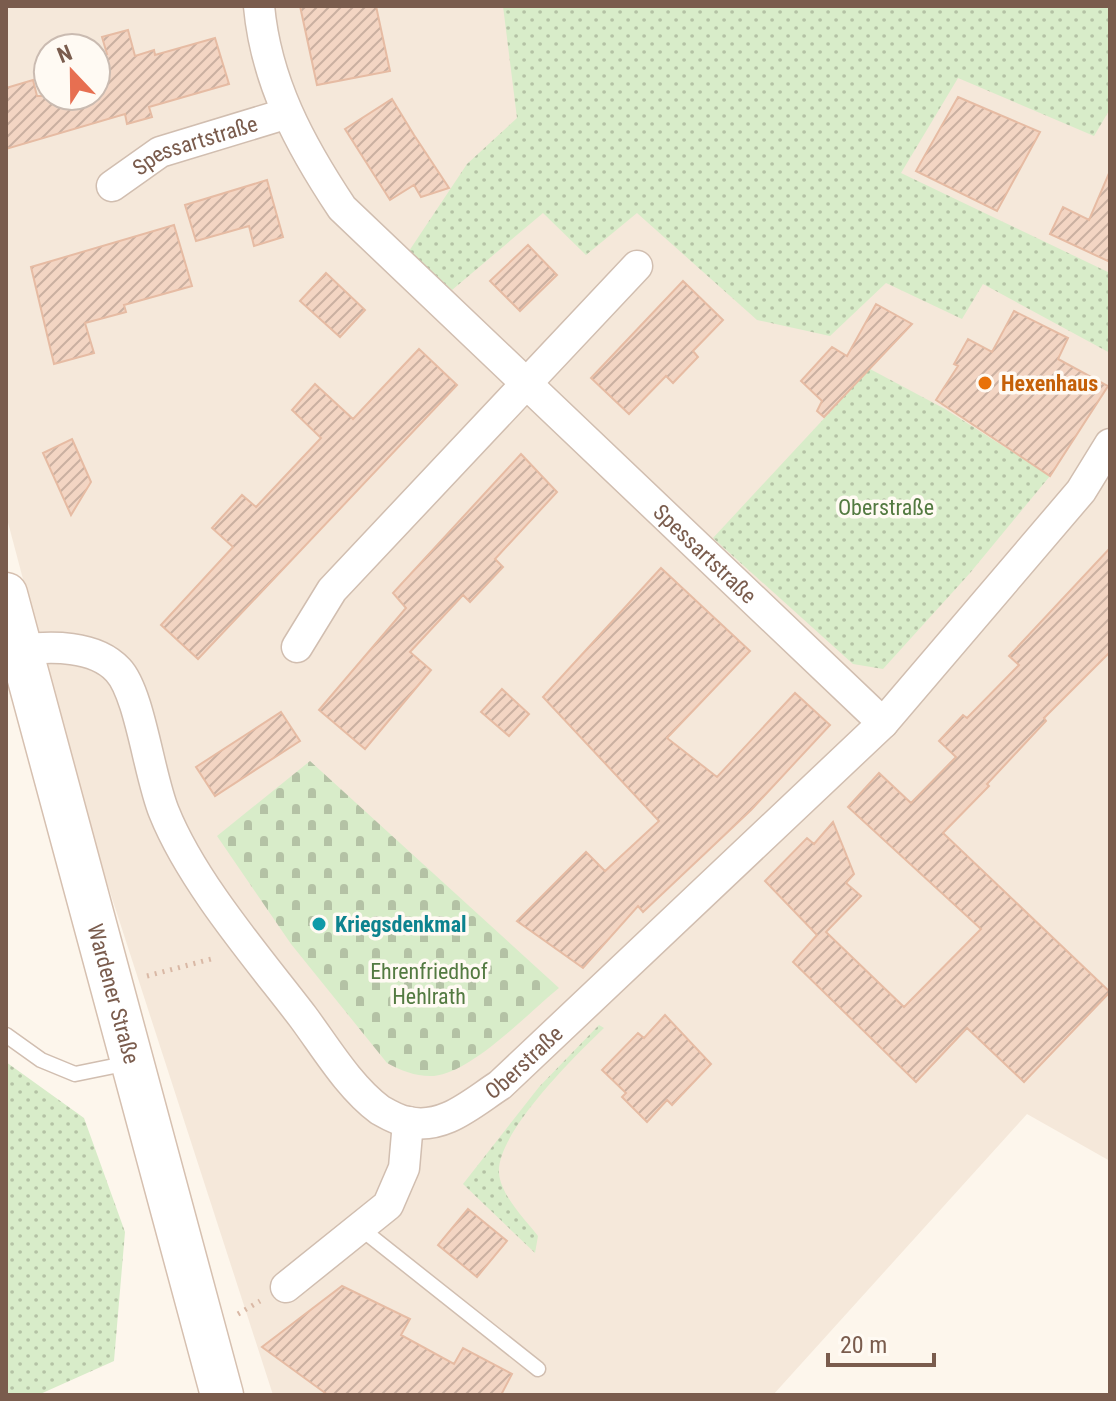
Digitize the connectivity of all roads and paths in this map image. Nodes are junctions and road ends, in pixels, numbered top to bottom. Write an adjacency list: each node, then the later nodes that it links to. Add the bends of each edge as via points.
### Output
1 (259, 6): 2 (street, Spessartstraße)
2 (285, 114): 3 (street, Spessartstraße, via 160,152); 5 (street, Spessartstraße, via 342,208)
3 (112, 186)
4 (637, 266): 5 (street)
5 (526, 385): 8 (street, via 332,590); 10 (street, Spessartstraße)
6 (1108, 450): 10 (street, Oberstraße, via 1053,525)
7 (6, 594): 9 (street, Wardener Straße)
8 (297, 647)
9 (21, 650): 14 (street, Wardener Straße); 15 (street, via 51,645 96,656 117,668 131,688 164,814 187,858 352,1081 381,1110)
10 (883, 723): 15 (street, Oberstraße, via 500,1085 447,1120)
11 (177, 968): 12 (path)
12 (143, 978)
13 (6, 1035): 14 (lane, via 41,1060 75,1074)
14 (133, 1062): 19 (street, Wardener Straße)
15 (408, 1122): 16 (street, via 404,1168 388,1205)
16 (359, 1227): 17 (street); 18 (lane)
17 (286, 1287)
18 (538, 1369)
19 (222, 1395)

